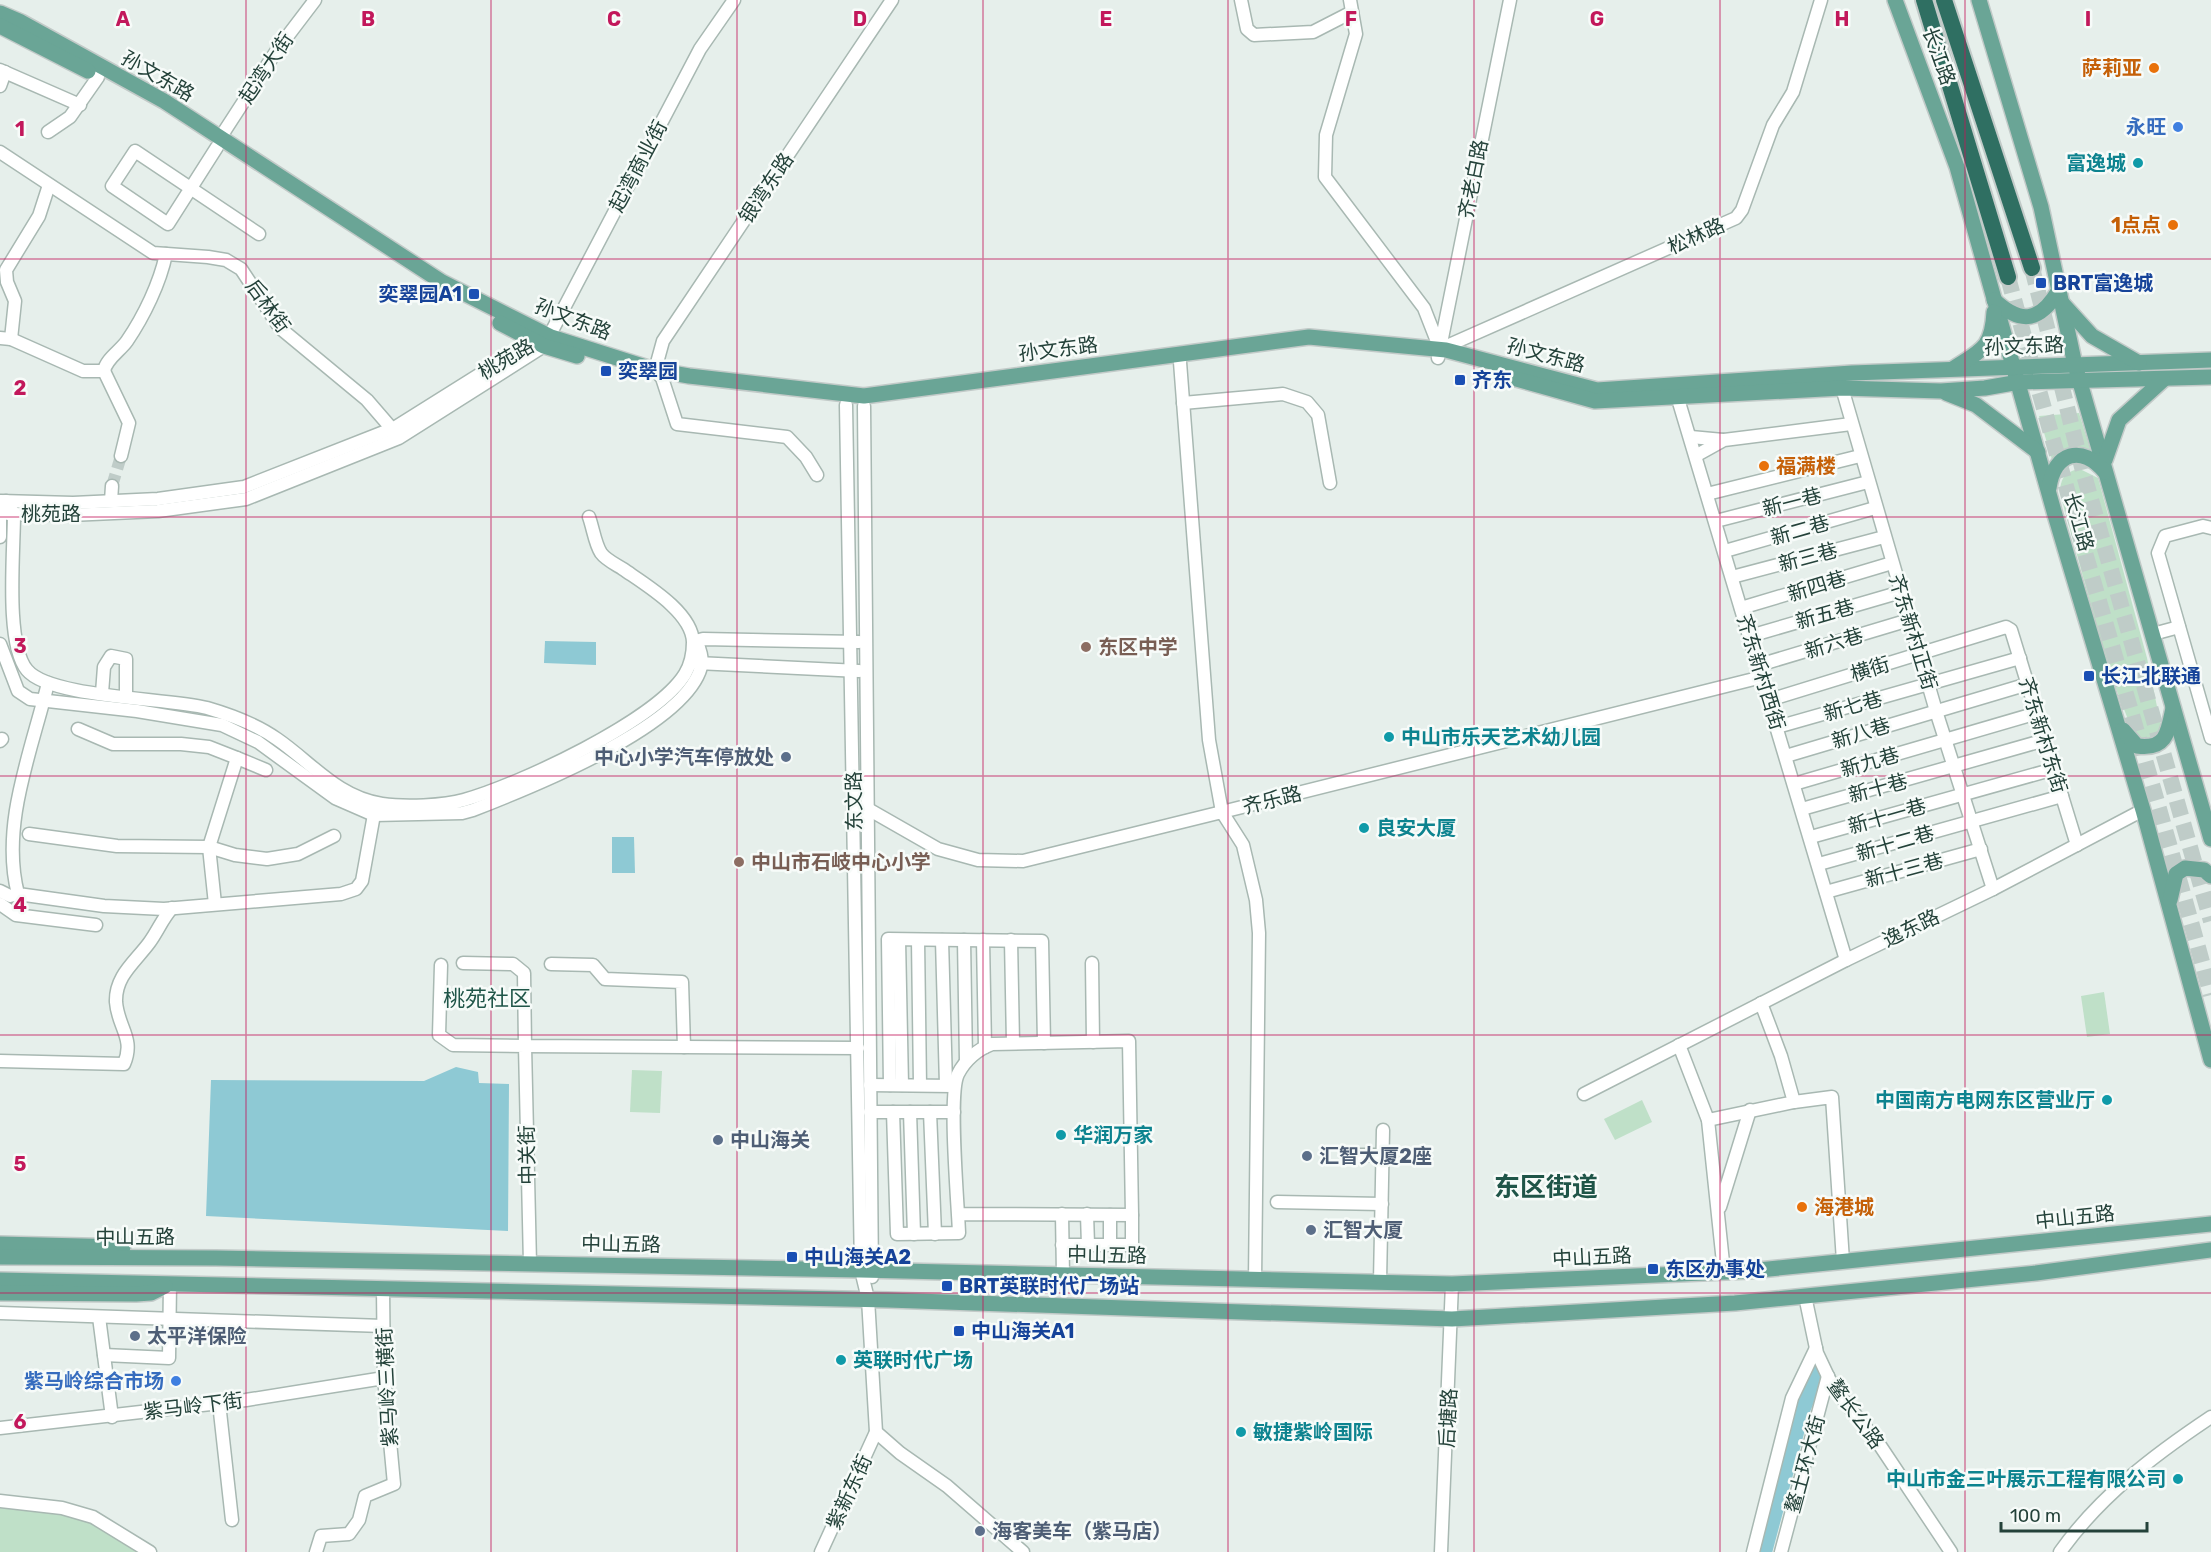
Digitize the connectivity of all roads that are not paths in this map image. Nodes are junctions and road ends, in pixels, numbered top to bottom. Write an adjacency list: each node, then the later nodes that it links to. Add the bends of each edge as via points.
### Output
1 (315, 0): 19 (street, 起湾大街, via 277,50)
2 (734, 0): 29 (street, 起湾商业街, via 700,49)
3 (892, 0): 38 (street, 银湾东路, via 663,340)
4 (1241, 0): 11 (street, via 1247,29 1254,35 1313,32)
5 (1510, 0): 30 (street, 齐老白路)
6 (1821, 0): 30 (street, 松林路, via 1793,92 1773,124 1736,218)
7 (1895, 0): 27 (main road, 长江路, via 1957,167)
8 (1923, 0): 25 (highway, 长江路)
9 (1944, 0): 24 (highway, 长江路)
10 (1980, 1): 26 (main road, 长江路, via 2041,207)
11 (1351, 6): 30 (street, via 1356,34 1326,135 1325,177 1424,308)
12 (0, 13): 19 (main road, 孙文东路, via 164,101)
13 (0, 26): 15 (main road, 孙文东路)
14 (3, 71): 16 (street); 17 (street)
15 (98, 76): 17 (street); 19 (main road, 孙文东路)
16 (0, 86)
17 (80, 105): 18 (street)
18 (48, 132)
19 (218, 142): 22 (street, 起湾大街, via 205,166 192,185 186,195 168,224 112,186 135,151 144,158 182,183 192,190 249,228); 29 (main road, 孙文东路, via 441,290)
20 (0, 152): 21 (street, 后林街)
21 (49, 185): 23 (street, 后林街, via 153,253); 28 (street, via 39,216 6,270 15,301)
22 (259, 234)
23 (166, 254): 37 (street, via 162,273 136,324); 50 (street, 后林街, via 226,260 241,269 280,328 367,400)
24 (2032, 268)
25 (2008, 277)
26 (2060, 297): 27 (main road, via 2049,307 2024,317 2009,314); 33 (main road, via 2092,336); 34 (main road, 长江路)
27 (1994, 300): 35 (main road, 长江路); 36 (main road, via 1993,327 1987,346)
28 (6, 338): 37 (street, via 83,371)
29 (543, 341): 38 (main road, 孙文东路); 50 (street, 桃苑路); 53 (street, 桃苑路, via 399,438)
30 (1439, 353): 32 (main road, 孙文东路, via 1309,348); 38 (main road, 孙文东路, via 1309,337 864,396); 45 (main road, 孙文东路, via 1595,401)
31 (2211, 360): 33 (main road, 孙文东路)
32 (1180, 362): 46 (street, 齐乐路); 48 (main road, 孙文东路)
33 (2139, 363): 34 (main road, 孙文东路)
34 (2075, 365): 35 (main road, 孙文东路); 40 (main road, 长江路)
35 (2013, 367): 36 (main road, 孙文东路); 43 (main road, 长江路)
36 (1951, 370): 42 (main road, 孙文东路)
37 (104, 371): 56 (street, via 129,423)
38 (659, 374): 47 (main road, 孙文东路); 59 (street, via 677,424 787,437 806,456)
39 (2211, 377): 41 (main road, 孙文东路)
40 (2081, 380): 41 (main road, 孙文东路); 43 (main road, 孙文东路); 58 (main road, 长江路)
41 (2163, 380): 58 (main road, via 2119,420 2111,438)
42 (1840, 381): 44 (main road, 孙文东路); 45 (main road, 孙文东路); 49 (street, 齐东新村正街)
43 (2019, 382): 44 (main road, 孙文东路); 54 (main road, 长江路)
44 (1941, 391): 54 (main road, via 1976,405)
45 (1676, 392): 51 (street, 齐东新村西街)
46 (1183, 403): 61 (street, via 1283,394 1307,402 1318,415); 123 (street, 齐乐路, via 1209,740)
47 (846, 405): 48 (main road, 孙文东路); 85 (street, 东文路)
48 (864, 406): 86 (street, 东文路)
49 (1851, 424): 52 (street); 57 (street, 齐东新村正街)
50 (392, 429): 53 (street, 桃苑路)
51 (1690, 437): 52 (street); 55 (street, 齐东新村西街)
52 (1724, 440): 55 (street)
53 (357, 448): 66 (street, 桃苑路, via 244,487); 69 (street, 桃苑路, via 246,499 158,511)
54 (2038, 452): 63 (main road, 长江路)
55 (1696, 454): 64 (street, 齐东新村西街)
56 (121, 456)
57 (1860, 456): 60 (street, 齐东新村正街); 64 (street)
58 (2107, 470): 63 (main road, via 2095,459 2074,455 2063,458 2051,474); 83 (main road, 长江路)
59 (817, 475)
60 (1868, 482): 67 (street, 齐东新村正街); 71 (street, 新一巷)
61 (1330, 483)
62 (112, 486): 66 (street)
63 (2048, 492): 104 (main road, 长江路)
64 (1707, 494): 71 (street, 齐东新村西街)
65 (3, 501): 66 (street, 桃苑路); 68 (street); 69 (street)
66 (111, 501)
67 (1875, 508): 74 (street, 齐东新村正街); 75 (street, 新二巷)
68 (0, 514): 69 (street, 桃苑路); 73 (street)
69 (14, 514): 94 (street, via 13,638 29,673)
70 (589, 517): 88 (street, via 602,554 672,605)
71 (1716, 521): 75 (street, 齐东新村西街)
72 (2211, 528): 82 (street, via 2203,526 2165,536 2158,553)
73 (0, 537)
74 (1884, 537): 76 (street, 齐东新村正街); 77 (street, 新三巷)
75 (1725, 551): 77 (street, 齐东新村西街)
76 (1892, 563): 78 (street, 齐东新村正街); 79 (street, 新四巷)
77 (1732, 578): 79 (street, 齐东新村西街)
78 (1901, 592): 80 (street, 齐东新村正街); 84 (street, 新五巷)
79 (1741, 608): 84 (street, 齐东新村西街)
80 (1909, 620): 89 (street, 齐东新村正街); 92 (street, 新六巷)
81 (2006, 627): 89 (street, 横街); 90 (street, 齐东新村东街, via 2011,630)
82 (2179, 627): 83 (street); 107 (street)
83 (2153, 634): 101 (main road, 长江路)
84 (1750, 636): 92 (street, 齐东新村西街)
85 (851, 642): 86 (street); 88 (street, via 703,639); 91 (street, 东文路)
86 (866, 642): 93 (street, 东文路)
87 (0, 644): 100 (street, via 18,691)
88 (695, 649): 91 (street); 119 (street, via 684,677 654,706 611,734 523,780 463,801); 124 (street, via 693,684 663,714 634,734 534,787 462,813)
89 (1920, 654): 95 (street, 齐东新村正街); 99 (street, 横街)
90 (2020, 658): 95 (street, 新七巷); 96 (street, 齐东新村东街)
91 (852, 671): 93 (street); 162 (street, 东文路)
92 (1760, 671): 99 (street, 齐东新村西街); 123 (street, 齐乐路)
93 (866, 672): 120 (street, 东文路)
94 (48, 683): 97 (street); 100 (street)
95 (1929, 684): 102 (street, 齐东新村正街); 105 (street, 新七巷)
96 (2028, 684): 102 (street, 新八巷); 103 (street, 齐东新村东街)
97 (102, 693): 98 (street); 98 (street, via 106,661 117,655 126,659 128,665)
98 (126, 696): 119 (street, via 193,705 251,724 276,738 334,786)
99 (1769, 700): 105 (street, 齐东新村西街)
100 (43, 702): 124 (street, via 137,711 222,725 258,742 335,798); 138 (street, via 8,799 5,822 10,880)
101 (2174, 708): 104 (main road, via 2167,734 2150,748 2137,746); 116 (main road, 长江路)
102 (1936, 711): 108 (street, 齐东新村正街); 110 (street, 新八巷)
103 (2037, 713): 108 (street, 新九巷); 109 (street, 齐东新村东街)
104 (2117, 723): 122 (main road, 长江路)
105 (1777, 727): 110 (street, 齐东新村西街)
106 (78, 729): 111 (street, via 113,744 209,747)
107 (2211, 738)
108 (1946, 740): 112 (street, 齐东新村正街); 115 (street, 新九巷)
109 (2045, 740): 112 (street, 新十巷); 113 (street, 齐东新村东街)
110 (1786, 756): 115 (street, 齐东新村西街)
111 (237, 758): 114 (street); 131 (street)
112 (1955, 768): 117 (street, 齐东新村正街); 121 (street, 新十巷)
113 (2054, 769): 117 (street, 新十一巷); 118 (street, 齐东新村东街)
114 (266, 770)
115 (1794, 784): 121 (street, 齐东新村西街)
116 (2204, 791): 129 (main road, 长江路)
117 (1963, 795): 125 (street, 齐东新村正街); 128 (street, 新十一巷)
118 (2062, 796): 125 (street, 新十二巷); 130 (street, 齐东新村东街)
119 (376, 802): 124 (street)
120 (868, 809): 123 (street, via 938,849 978,860 1023,861); 166 (street, 东文路)
121 (1802, 809): 128 (street, 齐东新村西街)
122 (2144, 810): 130 (street, 逸东路); 141 (main road, 长江路)
123 (1222, 812): 208 (street, via 1243,845 1258,922)
124 (374, 815): 140 (street, via 362,881 356,889 341,894)
125 (1972, 821): 132 (street, 齐东新村正街); 133 (street, 新十二巷)
126 (29, 834): 131 (street, via 117,846)
127 (334, 836): 131 (street, via 298,854 267,859)
128 (1810, 837): 133 (street, 齐东新村西街)
129 (2211, 839)
130 (2077, 845): 135 (street, 逸东路)
131 (209, 847): 140 (street)
132 (1981, 849): 135 (street, 齐东新村正街); 137 (street, 新十三巷)
133 (1819, 864): 137 (street, 齐东新村西街)
134 (2211, 876): 141 (main road, via 2204,870 2185,868 2176,874)
135 (1993, 889): 149 (street, 逸东路)
136 (0, 891): 138 (street, via 10,896)
137 (1827, 892): 149 (street, 齐东新村西街)
138 (18, 894): 142 (street, via 104,906)
139 (0, 904): 143 (street, via 16,915)
140 (215, 904): 142 (street)
141 (2169, 906): 163 (main road, 长江路)
142 (172, 908): 164 (street, via 119,982 119,1021 129,1041 124,1064)
143 (96, 925)
144 (918, 940): 145 (street); 167 (street, via 899,939); 168 (street)
145 (942, 940): 146 (street); 169 (street)
146 (964, 940): 147 (street); 165 (street)
147 (983, 940): 148 (street); 161 (street)
148 (1011, 940): 156 (street); 157 (street, via 1042,941)
149 (1846, 960): 154 (street, 逸东路)
150 (463, 963): 158 (street, 中关街, via 520,967 524,973)
151 (1092, 963): 155 (street)
152 (552, 964): 160 (street, via 593,965 605,979 682,982)
153 (441, 965): 158 (street, via 439,1035 453,1045)
154 (1761, 1003): 159 (street, 逸东路); 171 (street)
155 (1093, 1042): 157 (street); 189 (street, via 1129,1041)
156 (1013, 1043): 157 (street); 161 (street)
157 (1044, 1043)
158 (525, 1046): 160 (street); 203 (street, 中关街)
159 (1679, 1046): 170 (street, 逸东路); 178 (street)
160 (684, 1047): 162 (street)
161 (985, 1047): 165 (street)
162 (858, 1048): 204 (street, 东文路)
163 (2211, 1060)
164 (0, 1061)
165 (966, 1061): 169 (street)
166 (870, 1085): 167 (street); 173 (street, 东文路)
167 (896, 1085): 168 (street)
168 (920, 1085): 169 (street)
169 (950, 1085): 177 (street)
170 (1584, 1094)
171 (1794, 1102): 172 (street); 202 (street, via 1832,1096)
172 (1750, 1110): 178 (street); 184 (street)
173 (870, 1112): 174 (street); 204 (street, 东文路)
174 (893, 1112): 175 (street); 193 (street, via 897,1234)
175 (910, 1112): 176 (street); 193 (street)
176 (930, 1112): 177 (street); 194 (street)
177 (954, 1112): 185 (street)
178 (1708, 1119): 184 (street)
179 (1383, 1130): 181 (street)
180 (1357, 1155): 181 (street)
181 (1382, 1155): 183 (street)
182 (1277, 1202): 183 (street)
183 (1382, 1204): 209 (street)
184 (1719, 1213): 205 (street)
185 (958, 1214): 186 (street); 194 (street, via 959,1233)
186 (1062, 1214): 187 (street); 196 (street)
187 (1088, 1215): 188 (street); 197 (street)
188 (1110, 1215): 189 (street); 198 (street)
189 (1132, 1215): 198 (street, via 1132,1245)
190 (2211, 1218): 192 (main road)
191 (2211, 1224): 192 (main road, 中山五路)
192 (2195, 1226): 202 (main road, 中山五路)
193 (914, 1234): 194 (street)
194 (935, 1234)
195 (0, 1244): 201 (main road, via 146,1249)
196 (1062, 1245): 197 (street); 206 (street)
197 (1088, 1245): 198 (street)
198 (1110, 1245)
199 (2207, 1252): 215 (main road)
200 (0, 1257): 201 (main road, 中山五路)
201 (172, 1258): 203 (main road, 中山五路)
202 (1844, 1261): 205 (main road, 中山五路)
203 (530, 1264): 204 (main road, 中山五路)
204 (867, 1270): 206 (main road, 中山五路); 216 (street)
205 (1724, 1272): 211 (main road, 中山五路)
206 (1063, 1275): 208 (main road, 中山五路)
207 (0, 1280): 210 (main road)
208 (1255, 1280): 209 (main road, 中山五路)
209 (1380, 1282): 211 (main road, 中山五路)
210 (170, 1283): 212 (main road); 214 (main road, via 151,1293); 223 (street, via 169,1358)
211 (1452, 1284): 220 (street, 后塘路)
212 (383, 1289): 216 (main road); 221 (street, 紫马岭三横街)
213 (0, 1293): 214 (main road)
214 (75, 1294): 218 (street)
215 (1805, 1296): 220 (main road); 222 (street, 鳌长公路)
216 (868, 1299): 220 (main road); 230 (street)
217 (0, 1313): 218 (street)
218 (75, 1316): 219 (street)
219 (99, 1317): 221 (street); 223 (street)
220 (1452, 1319): 238 (street, 后塘路)
221 (382, 1326): 225 (street, 紫马岭三横街)
222 (1816, 1348): 224 (street, 鳌长公路); 239 (street, via 1792,1398)
223 (104, 1355): 227 (street)
224 (1828, 1376): 233 (street, 鳌长公路, via 1880,1444); 240 (street, 鳌土环大街)
225 (384, 1378): 226 (street, 紫马岭下街); 235 (street, 紫马岭三横街, via 394,1484 365,1496 355,1527 348,1534 321,1536)
226 (219, 1403): 227 (street, 紫马岭下街); 232 (street)
227 (112, 1417): 229 (street, 紫马岭下街)
228 (2211, 1417): 243 (street, via 2162,1449 2098,1504)
229 (0, 1428)
230 (876, 1432): 236 (street, 紫新东街); 237 (street)
231 (0, 1501): 234 (street, via 87,1515)
232 (232, 1520)
233 (1941, 1538): 241 (street); 242 (street, 鳌长公路)
234 (150, 1552)
235 (316, 1552)
236 (821, 1552)
237 (1023, 1552)
238 (1441, 1552)
239 (1753, 1552)
240 (1781, 1552)
241 (1937, 1552)
242 (1951, 1552)
243 (2060, 1552)

